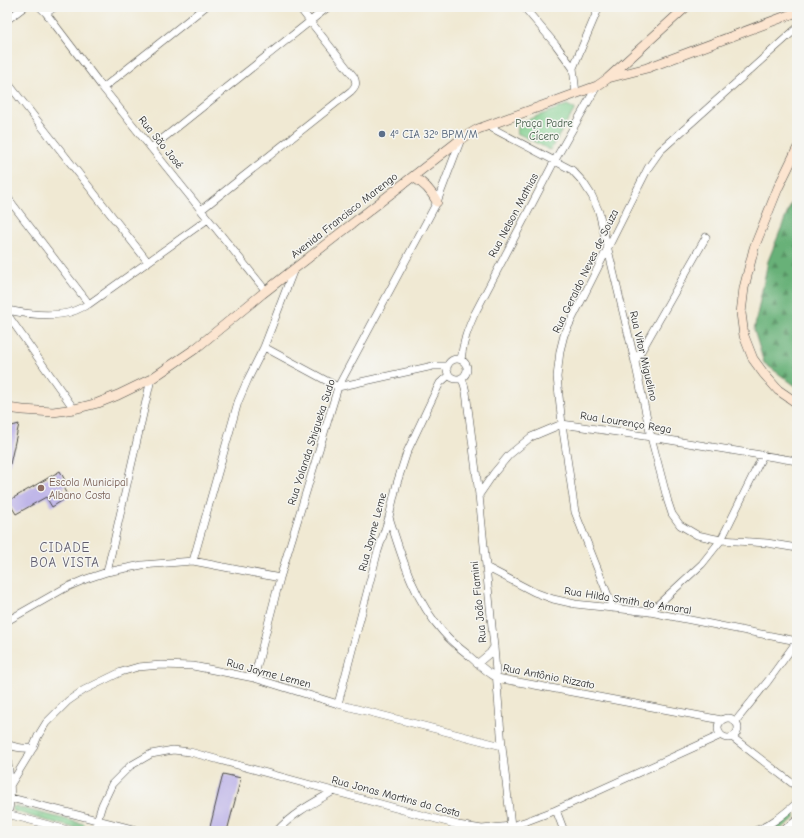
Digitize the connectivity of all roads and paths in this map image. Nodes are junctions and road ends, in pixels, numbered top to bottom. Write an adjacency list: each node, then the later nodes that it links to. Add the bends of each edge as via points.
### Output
1 (24, 7): 12 (street)
2 (40, 7): 11 (street, Rua São José)
3 (54, 7): 11 (street)
4 (205, 7): 19 (street)
5 (299, 7): 13 (street)
6 (328, 7): 13 (street)
7 (524, 7): 15 (street)
8 (599, 7): 15 (street)
9 (686, 7): 16 (main road, Avenida Francisco Marengo)
10 (797, 12): 16 (main road, via 647,68)
11 (46, 13): 19 (street, Rua São José)
12 (7, 20)
13 (310, 21): 23 (street); 29 (street, via 354,77 356,84 351,91)
14 (797, 28): 32 (street, Rua Geraldo Neves de Souza, via 660,151 648,168)
15 (573, 68): 20 (street)
16 (607, 79): 18 (main road, Avenida Francisco Marengo)
17 (7, 82): 33 (street)
18 (597, 86): 20 (main road, Avenida Francisco Marengo); 25 (street, Rua Nelson Mathias)
19 (104, 88): 23 (street, Rua São José)
20 (576, 93): 21 (main road, Avenida Francisco Marengo)
21 (488, 126): 22 (main road, Avenida Francisco Marengo); 25 (street, Rua Vitor Miguelino)
22 (462, 139): 26 (main road, Avenida Francisco Marengo); 28 (street, Rua Yolanda Shigueka Sudo)
23 (152, 148): 29 (street, Rua São José)
24 (797, 149): 47 (main road, via 754,248 741,313 744,336 753,359 778,390)
25 (555, 160): 32 (street, Rua Vitor Miguelino, via 572,170 592,196 599,212); 40 (street, Rua Nelson Mathias, via 474,315 462,346)
26 (413, 177): 28 (main road, via 425,185); 34 (main road, Avenida Francisco Marengo)
27 (7, 197): 36 (street)
28 (437, 202): 46 (street, Rua Yolanda Shigueka Sudo)
29 (201, 210): 30 (street, Rua São José)
30 (208, 219): 33 (street); 35 (street, Rua São José)
31 (706, 237): 41 (street)
32 (607, 249): 41 (street, Rua Vitor Miguelino); 50 (street, Rua Geraldo Neves de Souza, via 564,335 557,377)
33 (148, 262): 36 (street)
34 (294, 269): 35 (main road, Avenida Francisco Marengo); 39 (street)
35 (266, 291): 45 (main road, Avenida Francisco Marengo, via 195,349)
36 (89, 304): 37 (street, via 70,312 51,314)
37 (7, 310)
38 (7, 314): 49 (street)
39 (264, 347): 46 (street); 58 (street, via 238,402)
40 (461, 360): 42 (street, via 451,361); 44 (street, via 466,371)
41 (635, 362): 51 (street, Rua Vitor Miguelino)
42 (447, 366): 43 (street); 46 (street, via 433,366)
43 (449, 375): 44 (street, via 454,379); 55 (street, Rua Jayme Leme, via 440,383 407,452)
44 (461, 378): 54 (street, Rua João Fiamini, via 466,392)
45 (151, 379): 49 (main road, Avenida Francisco Marengo, via 98,403); 60 (street)
46 (338, 387): 61 (street, Rua Yolanda Shigueka Sudo)
47 (797, 403)
48 (7, 408): 49 (main road, Avenida Francisco Marengo, via 53,412)
49 (74, 409)
50 (562, 424): 51 (street, Rua Lourenço Rega); 54 (street, via 531,437 509,455); 62 (street, Rua Geraldo Neves de Souza, via 575,512)
51 (651, 437): 52 (street, Rua Lourenço Rega); 56 (street, Rua Vitor Miguelino, via 672,514 685,529 697,535)
52 (763, 455): 53 (street, Rua Lourenço Rega); 56 (street)
53 (797, 461)
54 (479, 495): 59 (street, Rua João Fiamini)
55 (389, 517): 67 (street, Rua Antônio Rizzato, via 412,584 429,614 444,633); 70 (street, Rua Jayme Leme)
56 (721, 540): 57 (street, Rua Vitor Miguelino); 63 (street, via 702,564)
57 (797, 548)
58 (193, 561): 60 (street, via 142,565); 61 (street)
59 (486, 567): 62 (street, Rua Hilda Smith do Amaral, via 553,599); 66 (street, Rua João Fiamini)
60 (107, 572): 64 (street, via 65,588)
61 (280, 578): 68 (street, Rua Yolanda Shigueka Sudo)
62 (613, 608): 63 (street, Rua Hilda Smith do Amaral)
63 (650, 612): 65 (street, Rua Hilda Smith do Amaral)
64 (7, 621)
65 (797, 641): 72 (street)
66 (494, 647): 67 (street); 69 (street, Rua João Fiamini)
67 (477, 664): 69 (street, Rua Antônio Rizzato)
68 (254, 678): 70 (street, Rua Jayme Lemen); 77 (street, Rua Jayme Lemen, via 192,666 161,664 121,672 68,701 46,723)
69 (497, 678): 71 (street, Rua Antônio Rizzato); 76 (street, Rua João Fiamini)
70 (338, 704): 76 (street, Rua Jayme Lemen)
71 (722, 720): 72 (street, via 730,719); 73 (street, via 718,725)
72 (735, 722): 74 (street, via 737,731)
73 (721, 735): 74 (street, via 726,738); 84 (street, Rua Jonas Martins da Costa)
74 (732, 737): 80 (street)
75 (7, 744): 77 (street, via 20,749)
76 (502, 746): 88 (street, Rua João Fiamini)
77 (33, 748): 79 (street, Rua Jayme Lemen)
78 (7, 757): 79 (street)
79 (11, 784): 82 (street)
80 (797, 787)
81 (334, 791): 86 (street, Rua Jonas Martins da Costa, via 190,752 173,750 151,754 130,766 112,784); 88 (street, Rua Jonas Martins da Costa, via 458,825 482,828); 93 (street, via 302,809)
82 (9, 797): 85 (street); 86 (street)
83 (797, 802): 89 (street)
84 (556, 810): 88 (street, Rua Jonas Martins da Costa); 94 (street)
85 (7, 816): 90 (street)
86 (98, 820): 91 (street, Rua Jonas Martins da Costa); 92 (street)
87 (797, 820): 96 (street)
88 (511, 826)
89 (767, 829): 95 (street)
90 (72, 831)
91 (94, 831)
92 (140, 831)
93 (277, 831)
94 (564, 831)
95 (755, 831)
96 (782, 831)

